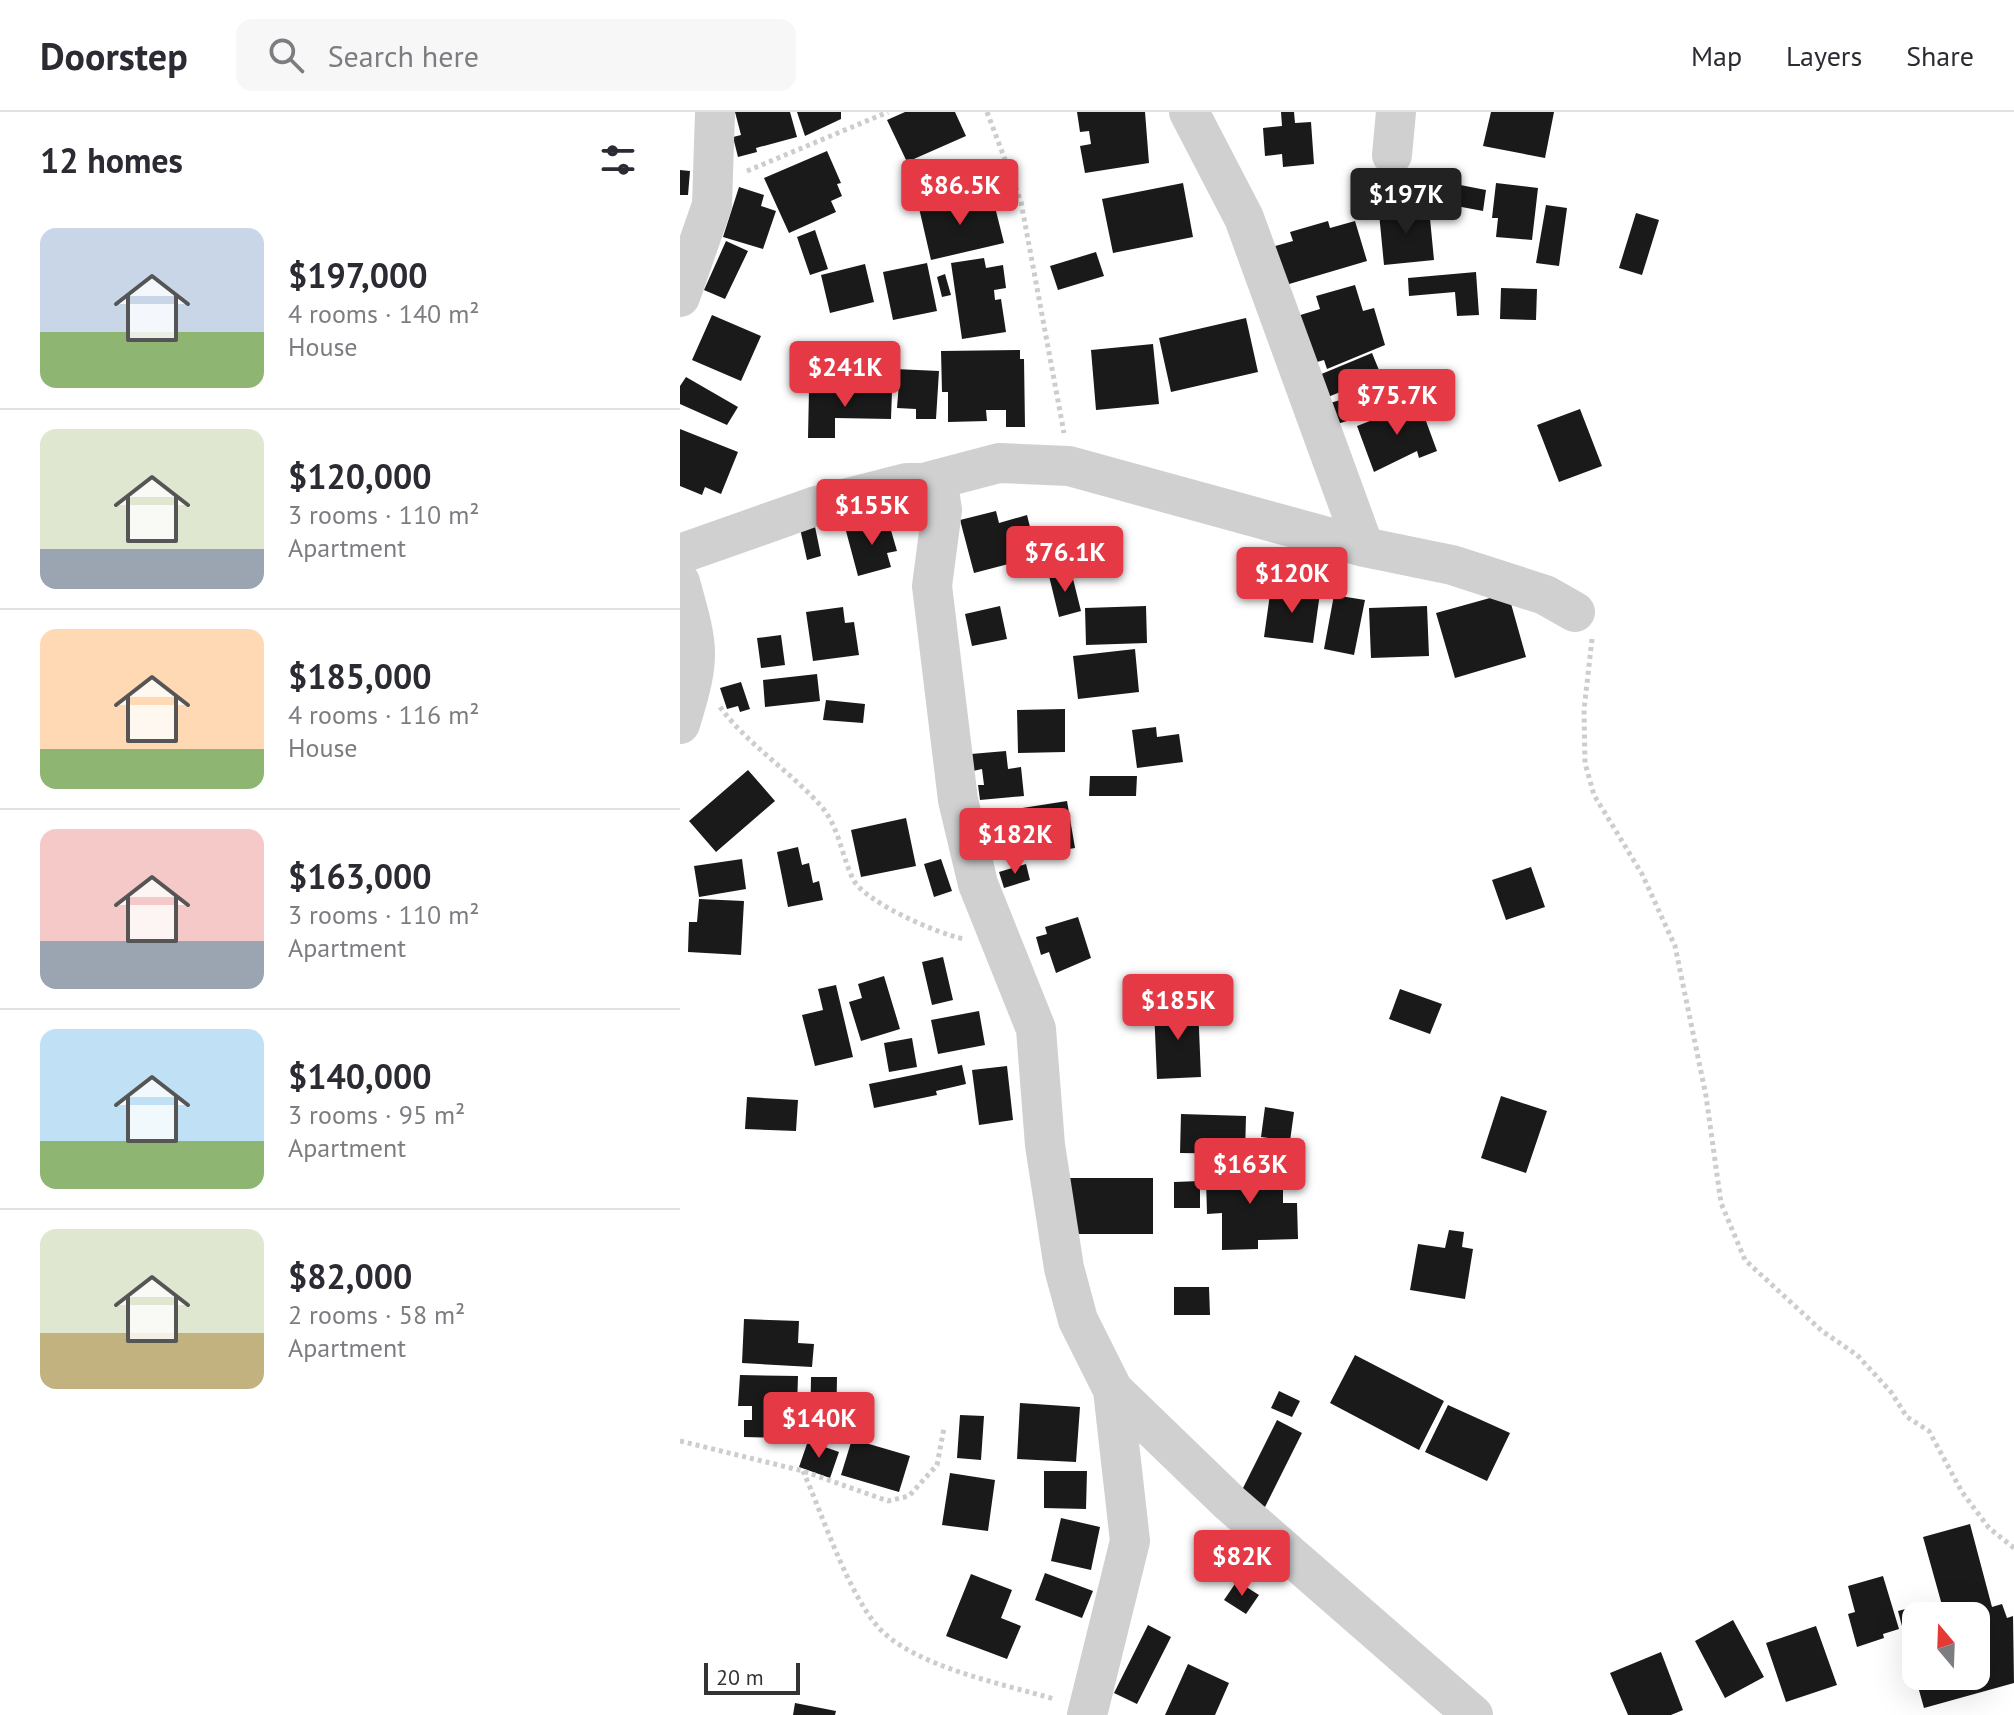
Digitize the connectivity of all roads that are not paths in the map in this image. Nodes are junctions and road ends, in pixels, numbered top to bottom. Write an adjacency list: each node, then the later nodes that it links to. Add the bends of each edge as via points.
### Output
1 (715, 112): 5 (street, via 709,219)
2 (1189, 112): 7 (street, via 1244,218)
3 (1396, 112): 4 (street)
4 (1392, 155)
5 (680, 297)
6 (923, 483): 7 (street, via 999,463 1069,466); 8 (street, via 813,507); 12 (street, via 940,497 942,510 932,586 958,800 978,884 1036,1029 1045,1145 1064,1268 1078,1320)
7 (1364, 547): 10 (street, via 1452,565 1545,595)
8 (680, 554)
9 (680, 582): 11 (street, via 696,639 696,675)
10 (1575, 612)
11 (680, 724)
12 (1113, 1390): 13 (street, via 1130,1541); 14 (street, via 1230,1503)
13 (1086, 1712)
14 (1473, 1715)

